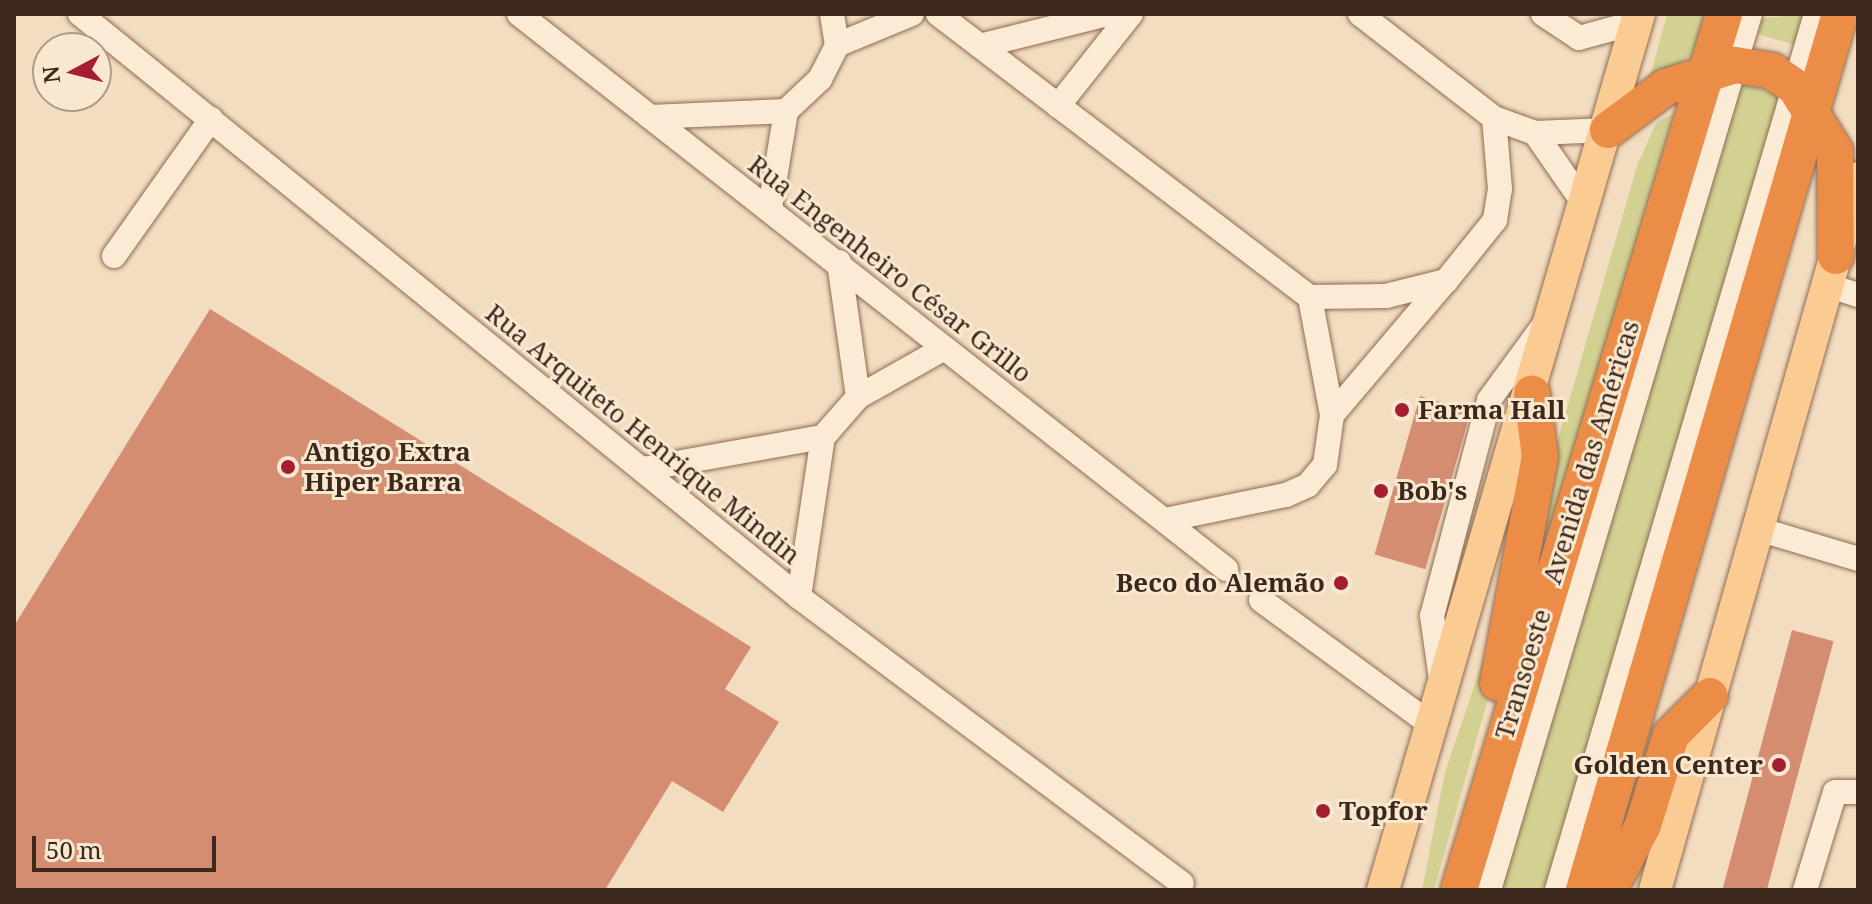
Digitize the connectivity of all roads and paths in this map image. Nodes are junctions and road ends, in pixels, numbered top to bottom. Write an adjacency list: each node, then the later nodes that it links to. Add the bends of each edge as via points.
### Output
1 (80, 14): 23 (street, Rua Arquiteto Henrique Mindin)
2 (519, 14): 21 (street, Rua Engenheiro César Grillo)
3 (832, 14): 15 (street)
4 (912, 14): 15 (street)
5 (938, 14): 16 (street)
6 (1107, 14): 16 (street)
7 (1131, 14): 19 (street)
8 (1360, 14): 22 (street)
9 (1543, 14): 14 (street, via 1579,38)
10 (1724, 14): 17 (highway, Avenida das Américas)
11 (1750, 14): 17 (street, Transoeste)
12 (1816, 14): 18 (street)
13 (1840, 14): 18 (highway)
14 (1638, 18): 24 (main road)
15 (837, 45): 20 (street, via 820,79)
16 (980, 46): 19 (street)
17 (1721, 69): 18 (highway, via 1759,66); 24 (highway, via 1632,107); 52 (highway, Avenida das Américas); 56 (street, Transoeste)
18 (1803, 98): 31 (highway, via 1835,151); 57 (street); 58 (highway)
19 (1058, 106): 34 (street)
20 (786, 111): 21 (street); 28 (street)
21 (650, 117): 28 (street, Rua Engenheiro César Grillo)
22 (1494, 118): 25 (street); 32 (street, via 1500,189 1495,220)
23 (211, 119): 29 (street); 41 (street, Rua Arquiteto Henrique Mindin)
24 (1608, 130): 25 (street); 27 (main road)
25 (1535, 133): 27 (street)
26 (1858, 178): 31 (main road)
27 (1585, 205): 35 (main road)
28 (770, 208): 30 (street, Rua Engenheiro César Grillo)
29 (114, 256)
30 (839, 262): 36 (street, Rua Engenheiro César Grillo); 38 (street)
31 (1832, 271): 33 (street); 43 (main road)
32 (1446, 281): 34 (street, via 1386,296); 39 (street)
33 (1858, 295)
34 (1310, 297): 39 (street)
35 (1554, 311): 37 (main road); 48 (street, via 1489,400 1432,616)
36 (943, 349): 38 (street); 42 (street, Rua Engenheiro César Grillo)
37 (1532, 394): 48 (main road); 52 (highway, via 1540,457 1518,551 1507,651 1467,790)
38 (858, 397): 40 (street)
39 (1332, 415): 42 (street, via 1325,465 1308,485)
40 (823, 437): 41 (street); 46 (street)
41 (643, 469): 46 (street, Rua Arquiteto Henrique Mindin)
42 (1165, 520): 45 (street, Rua Engenheiro César Grillo)
43 (1758, 529): 44 (street); 49 (main road)
44 (1858, 559)
45 (1226, 569)
46 (799, 597): 53 (street, Rua Arquiteto Henrique Mindin)
47 (1261, 600): 50 (street)
48 (1443, 689): 50 (main road)
49 (1710, 696): 59 (highway, via 1671,735 1643,825); 60 (main road)
50 (1432, 725): 54 (main road)
51 (1858, 792): 61 (street, via 1835,792)
52 (1469, 855): 55 (highway, Avenida das Américas)
53 (1182, 883)
54 (1383, 890)
55 (1459, 890)
56 (1489, 890)
57 (1557, 890)
58 (1584, 890)
59 (1609, 890)
60 (1655, 890)
61 (1805, 890)

